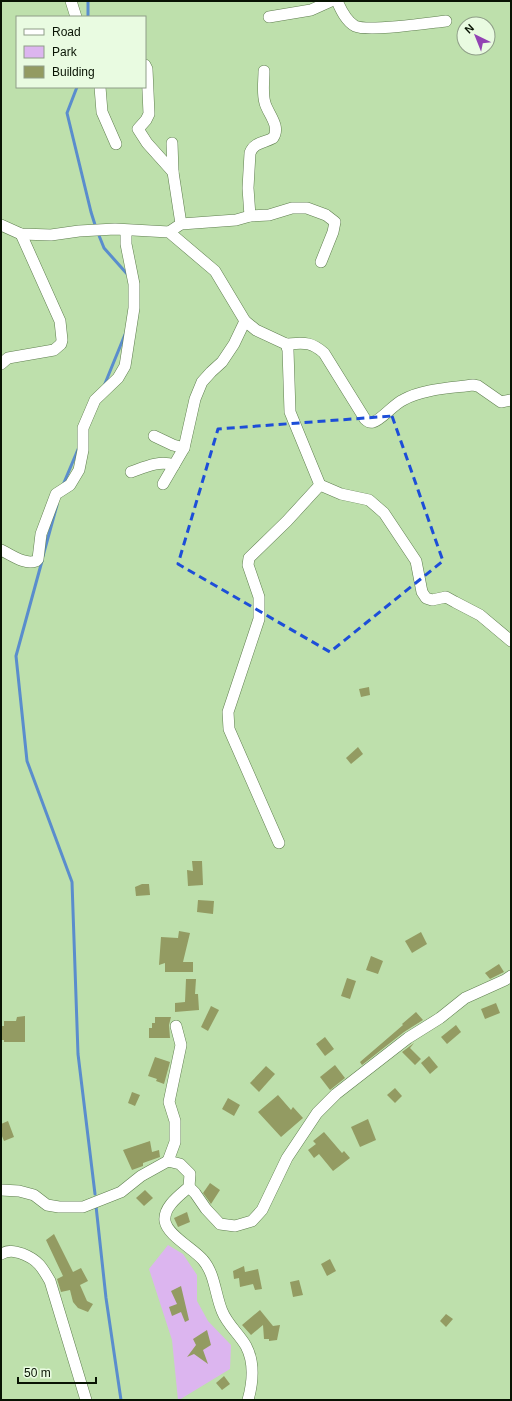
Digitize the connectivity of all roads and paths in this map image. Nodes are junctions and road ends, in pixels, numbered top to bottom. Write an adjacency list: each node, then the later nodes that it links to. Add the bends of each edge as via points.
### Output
1 (71, 1): 4 (street)
2 (331, 1): 5 (street, via 311,10)
3 (337, 1): 6 (street, via 350,22 361,28)
4 (76, 16)
5 (268, 17)
6 (446, 21)
7 (146, 67): 12 (street, via 149,114 138,129 147,143)
8 (264, 71): 13 (street, via 265,102 276,127 273,138 257,144 250,153)
9 (100, 88): 11 (street, via 102,112)
10 (172, 143): 12 (street)
11 (116, 144)
12 (174, 172): 14 (street)
13 (250, 216): 14 (street, via 236,220); 19 (street, via 269,215 292,208 307,208 326,215 335,222 334,232)
14 (181, 224): 17 (street)
15 (1, 225): 18 (street)
16 (120, 230): 17 (street); 18 (street, via 51,235); 30 (street, via 126,244 134,284 134,308 125,366 118,378 95,400 83,428 83,450 79,470 70,485 56,494 41,534 38,559 25,561)
17 (169, 232): 20 (street, via 215,271)
18 (21, 234): 22 (street, via 60,321 62,340 54,350 8,358)
19 (321, 262)
20 (245, 321): 21 (street, via 256,330); 25 (street, via 234,344 222,362 202,382 194,398)
21 (286, 344): 23 (street, via 308,343 324,353 365,419 372,423 404,399 430,391 473,385 501,402); 29 (street, via 290,412)
22 (1, 364)
23 (511, 400)
24 (154, 436): 25 (street)
25 (184, 448): 26 (street)
26 (174, 465): 27 (street, via 159,463); 28 (street)
27 (131, 472)
28 (163, 484)
29 (320, 484): 31 (street, via 341,494 369,500 384,513 416,561 422,592 426,598 432,600 446,597 480,615); 32 (street, via 249,558 248,565 259,597 259,619 228,712 229,729)
30 (1, 550)
31 (511, 641)
32 (279, 843)
33 (511, 976): 36 (street, via 465,998 336,1094 317,1114 287,1158 262,1210 252,1221 235,1226 220,1224)
34 (176, 1026): 35 (street, via 181,1045 169,1102 175,1121 175,1142)
35 (168, 1161): 36 (street, via 180,1164 190,1174); 37 (street, via 140,1176 121,1192 83,1206 47,1205 34,1195)
36 (189, 1187): 40 (street, via 167,1209 165,1220 168,1228 209,1267 222,1311 246,1347 253,1369)
37 (1, 1190)
38 (1, 1254): 39 (street, via 14,1250 33,1258 50,1281)
39 (86, 1400)
40 (248, 1400)

